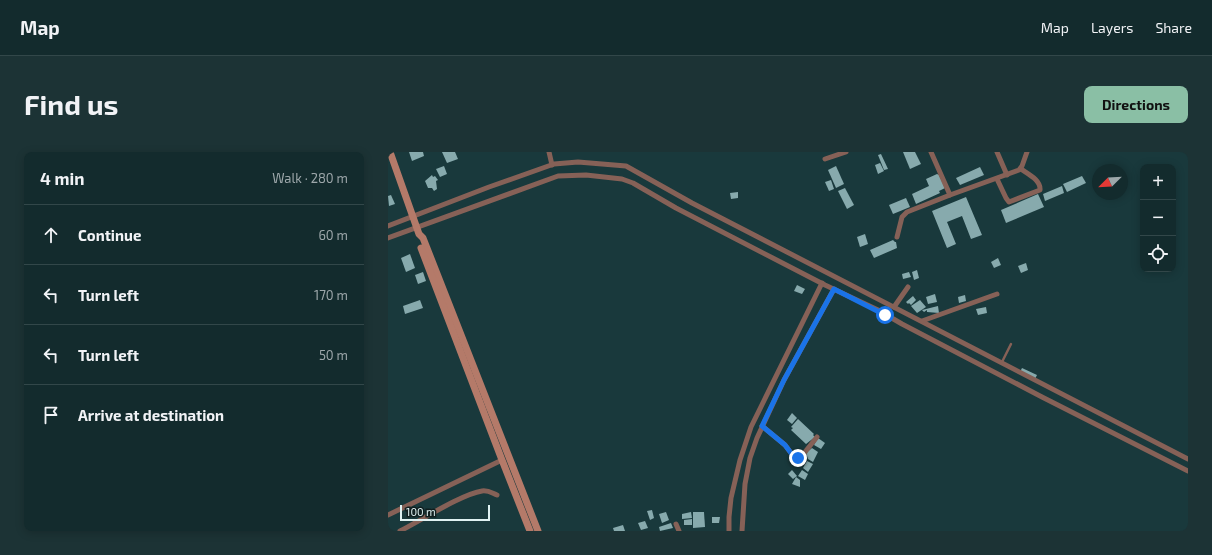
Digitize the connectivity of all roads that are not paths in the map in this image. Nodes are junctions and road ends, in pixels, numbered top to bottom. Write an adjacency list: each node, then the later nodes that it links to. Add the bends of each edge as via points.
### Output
1 (549, 152): 8 (street)
2 (846, 152): 7 (street)
3 (931, 152): 12 (street)
4 (997, 152): 10 (street)
5 (1027, 152): 9 (street)
6 (390, 156): 13 (street)
7 (825, 160)
8 (552, 165): 13 (street); 22 (street, via 578,162 626,166 692,203)
9 (1021, 169): 10 (street); 11 (street, via 1036,180 1040,190 1009,202)
10 (1007, 175): 11 (street)
11 (996, 179): 12 (street)
12 (950, 195): 16 (street, via 907,212 902,218)
13 (413, 217): 14 (street); 15 (street)
14 (388, 226)
15 (418, 229): 17 (street); 18 (street, via 558,176 586,175 622,179); 29 (street, via 419,241); 36 (street)
16 (897, 237)
17 (388, 238)
18 (824, 284): 20 (street); 38 (street, via 751,427 731,498)
19 (908, 287): 22 (street)
20 (833, 289): 26 (street); 30 (street)
21 (997, 294): 23 (street)
22 (894, 307): 23 (street)
23 (922, 321): 25 (street)
24 (1011, 344): 25 (lane)
25 (1002, 363): 28 (street)
26 (762, 426): 27 (street, via 798,458 801,458); 39 (street, via 748,468)
27 (817, 437)
28 (1188, 459)
29 (502, 460): 32 (street); 35 (street)
30 (1188, 471)
31 (497, 495): 34 (street, via 489,491 471,495)
32 (388, 514)
33 (676, 524): 37 (street)
34 (400, 531)
35 (530, 531)
36 (538, 531)
37 (679, 531)
38 (730, 531)
39 (742, 531)

